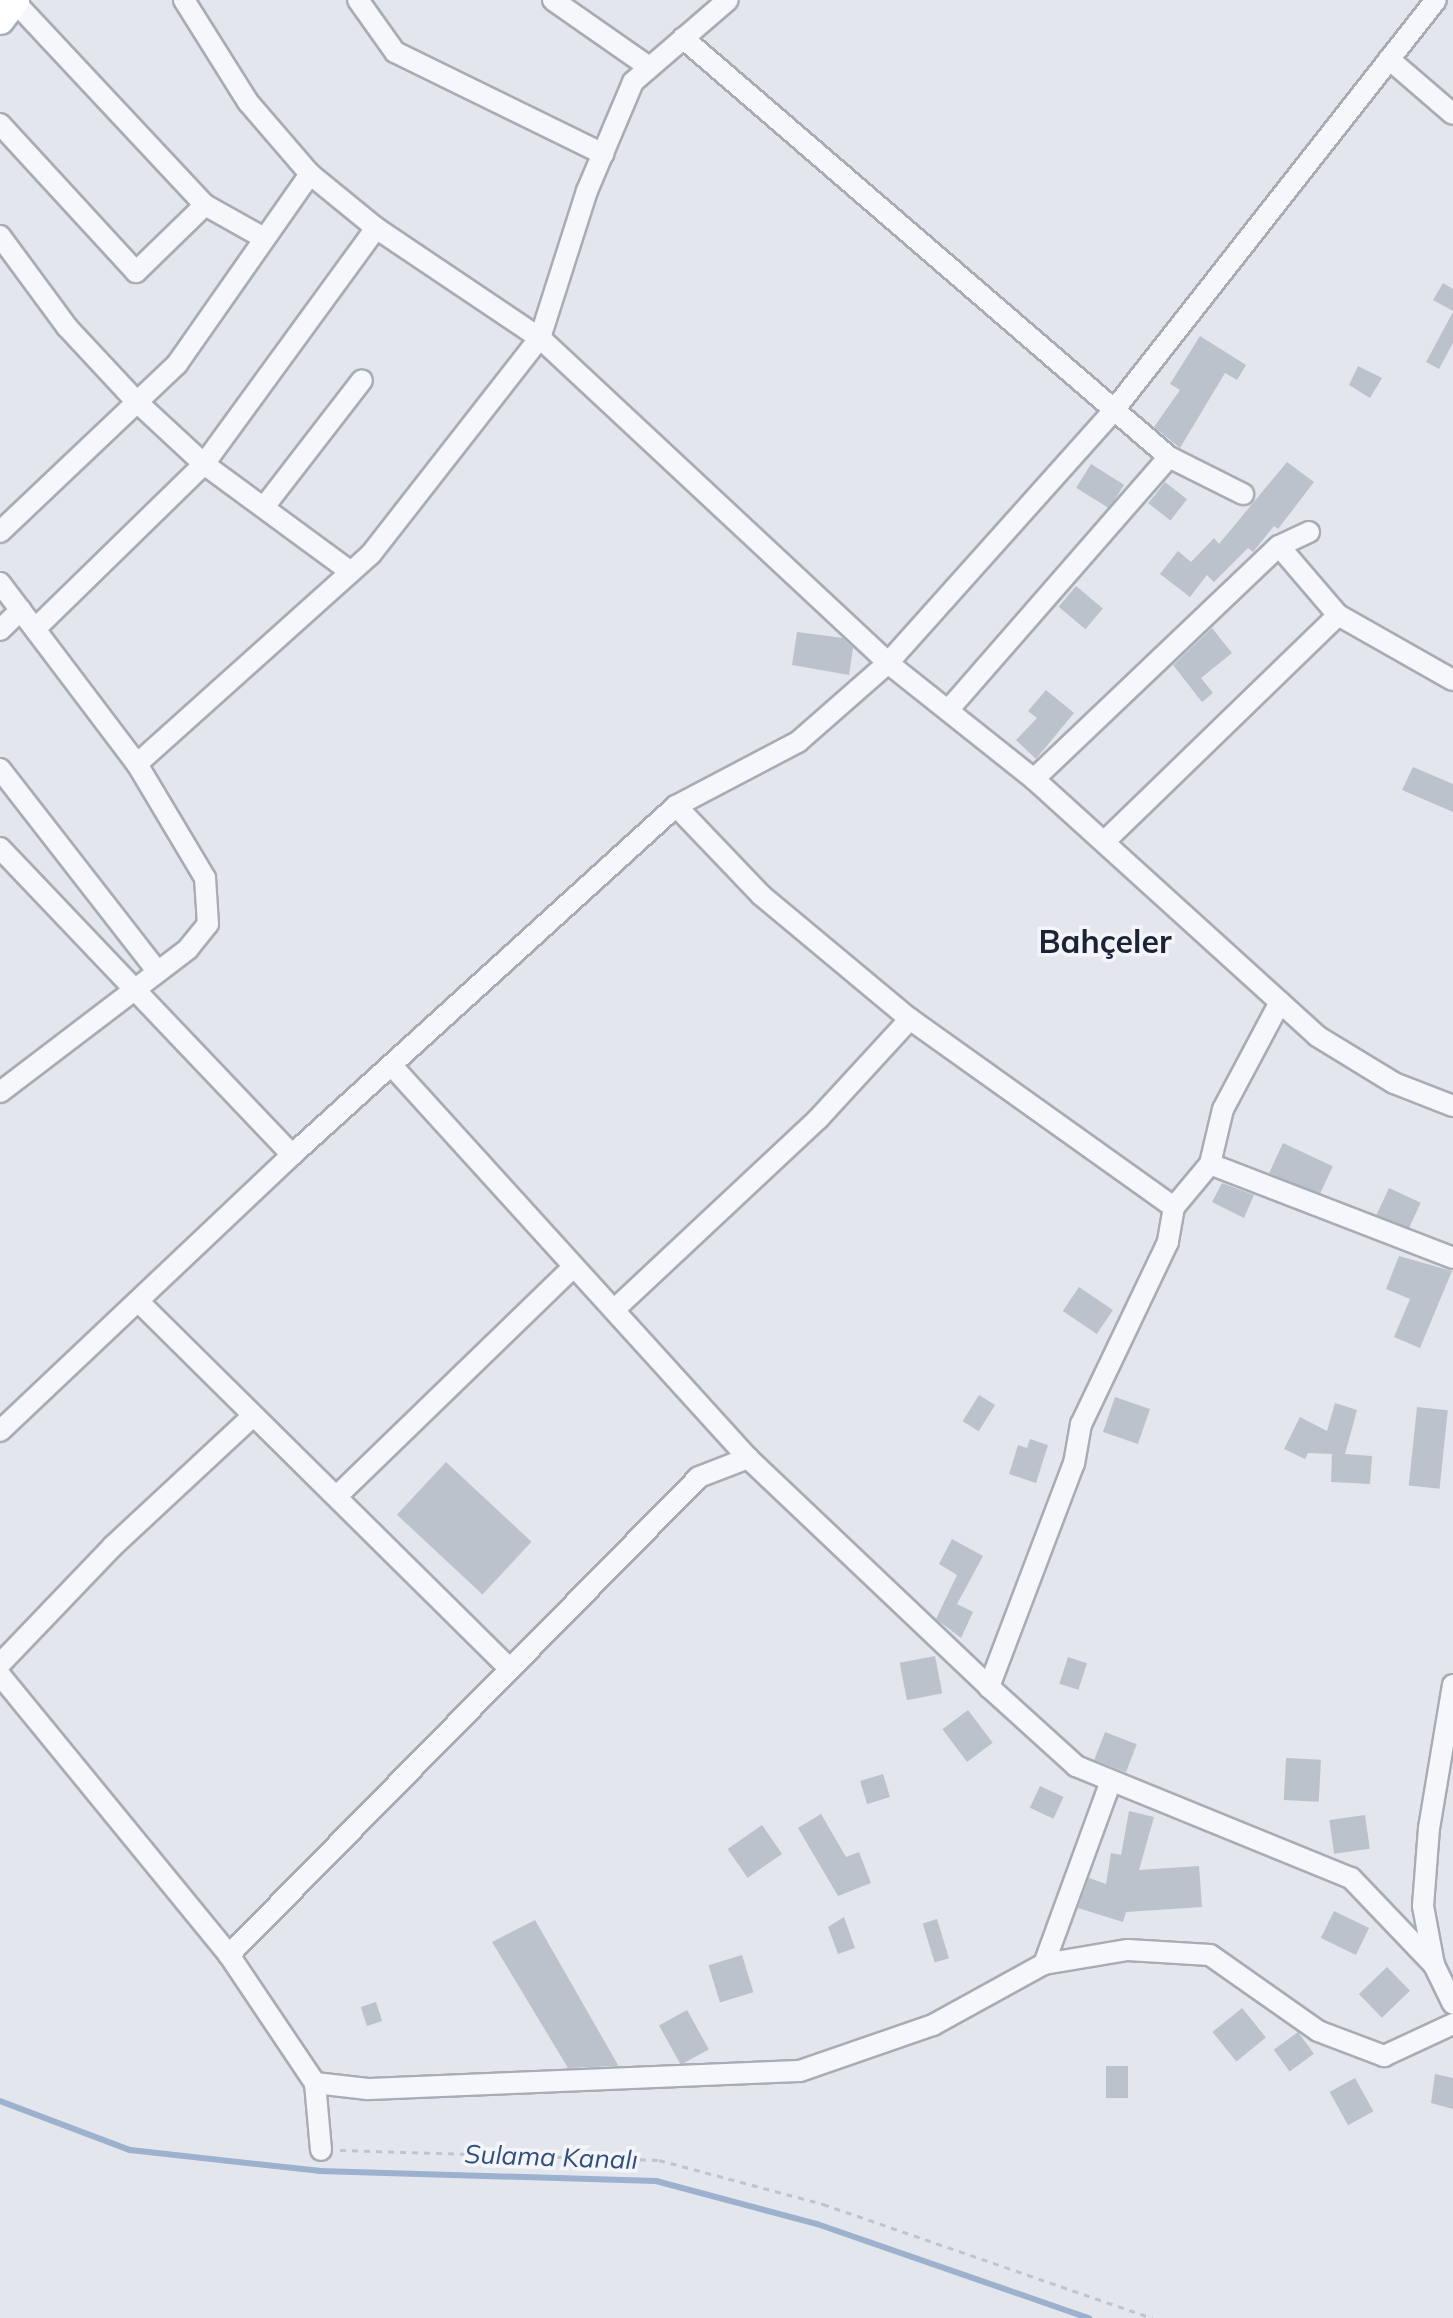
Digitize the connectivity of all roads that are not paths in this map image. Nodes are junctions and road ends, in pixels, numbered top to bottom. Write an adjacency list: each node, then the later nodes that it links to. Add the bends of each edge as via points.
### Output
1 (15, 0): 7 (highway); 15 (street)
2 (184, 0): 14 (street, via 248,102)
3 (358, 0): 13 (street, via 395,52)
4 (553, 0): 10 (street)
5 (1436, 0): 9 (street)
6 (721, 2): 8 (street)
7 (0, 20)
8 (683, 38): 10 (street); 22 (street)
9 (1389, 59): 11 (street); 22 (street)
10 (649, 67): 13 (street, via 633,82)
11 (1453, 114)
12 (0, 124): 15 (street, via 136,272)
13 (603, 154): 19 (street)
14 (310, 174): 16 (street); 18 (street)
15 (205, 205): 18 (street)
16 (376, 228): 19 (street); 24 (street)
17 (0, 236): 21 (street, via 67,327)
18 (264, 238): 21 (street, via 177,364)
19 (540, 338): 30 (street, via 371,554); 36 (street)
20 (362, 380): 26 (street)
21 (137, 402): 24 (street); 27 (street)
22 (1114, 410): 23 (street); 36 (street)
23 (1169, 457): 25 (street); 38 (street)
24 (204, 464): 26 (street); 34 (street)
25 (1243, 494)
26 (264, 507): 30 (street)
27 (0, 532)
28 (1309, 532): 29 (street)
29 (1279, 546): 33 (street); 41 (street)
30 (351, 572): 39 (street)
31 (0, 583): 32 (street)
32 (21, 610): 34 (street); 35 (street)
33 (1338, 615): 37 (street); 43 (street)
34 (35, 629): 39 (street)
35 (0, 630)
36 (888, 663): 38 (street); 42 (street, via 798,742)
37 (1453, 680)
38 (950, 708): 41 (street)
39 (137, 764): 45 (street, via 205,878 208,924 188,949)
40 (0, 769): 45 (street)
41 (1034, 779): 43 (street)
42 (676, 806): 48 (street, via 761,895); 49 (street)
43 (1104, 842): 47 (street)
44 (0, 848): 46 (street)
45 (158, 972): 46 (street)
46 (130, 988): 50 (street); 52 (street)
47 (1280, 1002): 51 (street, via 1317,1036 1394,1083); 53 (street, via 1223,1109)
48 (910, 1019): 54 (street); 58 (street, via 818,1119)
49 (393, 1067): 52 (street); 56 (street)
50 (0, 1092)
51 (1453, 1106)
52 (292, 1155): 57 (street)
53 (1210, 1164): 54 (street); 55 (street)
54 (1174, 1207): 67 (street, via 1168,1242 1081,1424 1074,1463)
55 (1453, 1258)
56 (571, 1269): 58 (street); 62 (street)
57 (139, 1302): 59 (street); 60 (street)
58 (615, 1309): 61 (street)
59 (253, 1416): 62 (street); 63 (street, via 113,1546)
60 (0, 1431)
61 (748, 1458): 64 (street, via 699,1477); 67 (street)
62 (337, 1496): 64 (street)
63 (0, 1664)
64 (510, 1669): 69 (street)
65 (0, 1675): 69 (street)
66 (1453, 1685): 71 (street, via 1424,1890)
67 (989, 1687): 68 (street, via 1076,1766)
68 (1111, 1781): 70 (street); 71 (street, via 1351,1878)
69 (229, 1955): 74 (street)
70 (1044, 1964): 73 (street, via 1128,1950 1210,1955 1318,2031 1384,2056); 74 (street, via 933,2025 800,2071 368,2089)
71 (1434, 1965): 72 (street)
72 (1453, 2004)
73 (1453, 2024)
74 (315, 2083): 75 (street)
75 (321, 2150)

